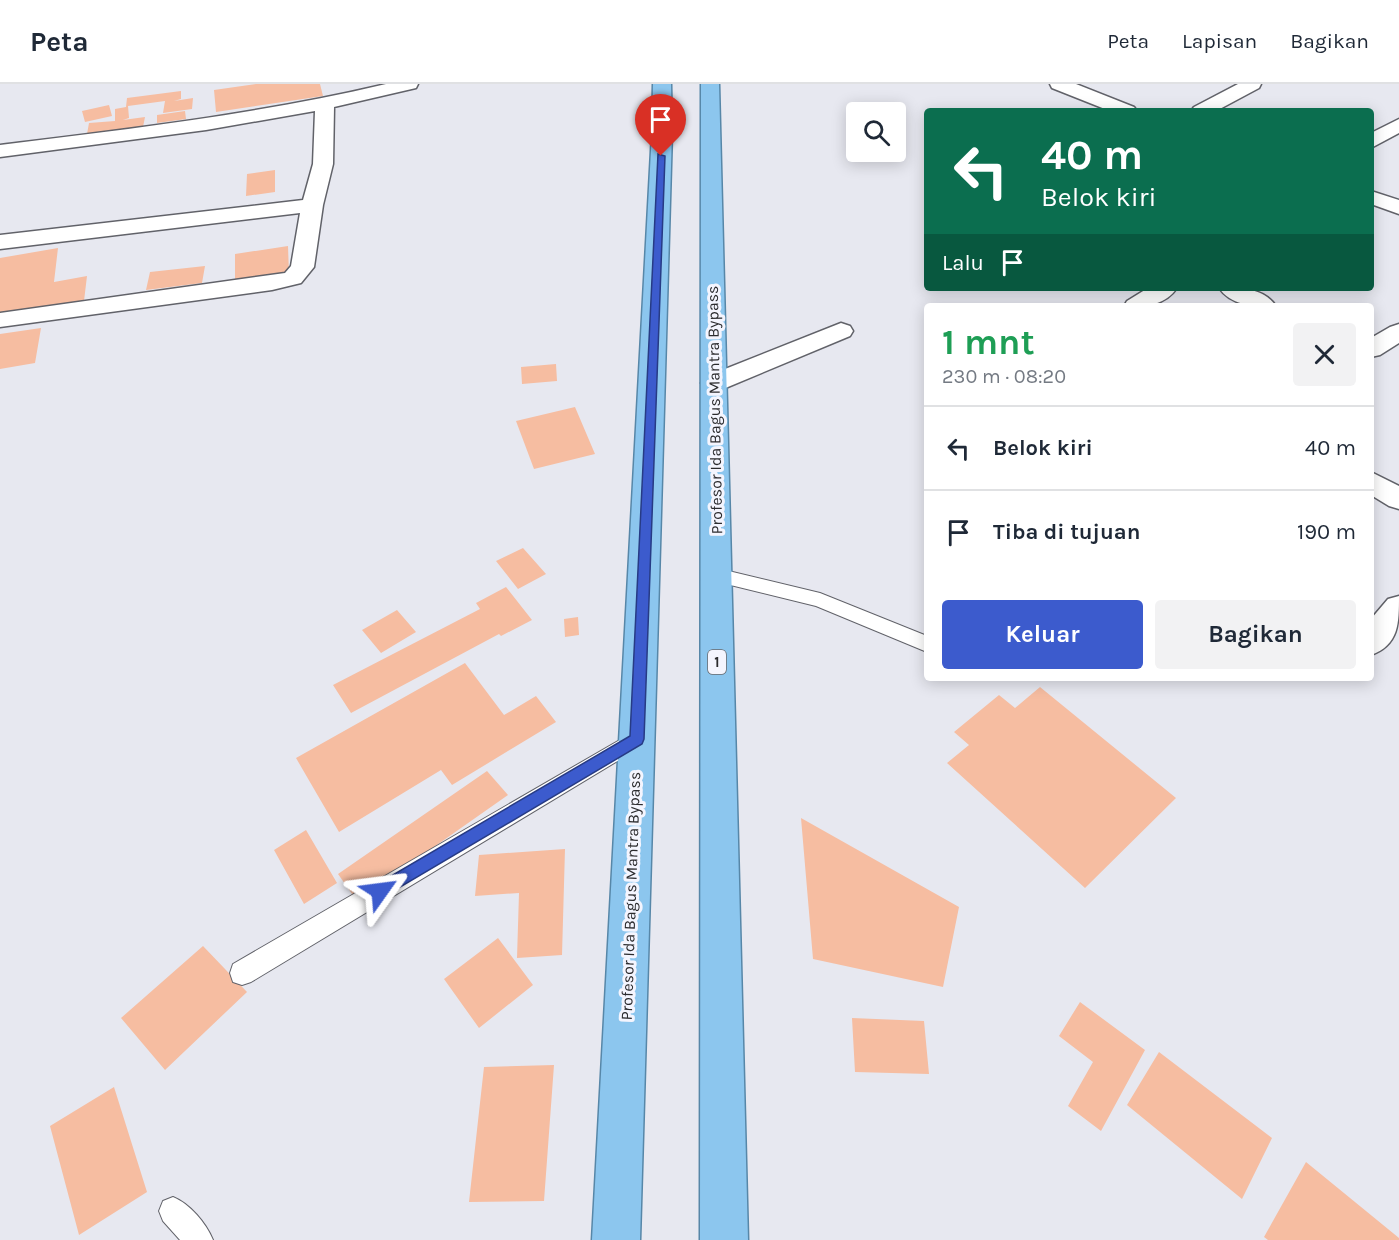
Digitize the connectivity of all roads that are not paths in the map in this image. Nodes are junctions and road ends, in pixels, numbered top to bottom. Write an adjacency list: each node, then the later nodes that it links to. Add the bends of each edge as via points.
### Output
1 (409, 84): 6 (street)
2 (662, 84): 31 (highway, Profesor Ida Bagus Mantra Bypass)
3 (710, 84): 24 (highway, Profesor Ida Bagus Mantra Bypass / 1)
4 (1059, 84): 7 (street)
5 (1252, 84): 8 (street)
6 (325, 102): 11 (street, via 186,128); 13 (street, via 323,164)
7 (1119, 108)
8 (1207, 108)
9 (1399, 125): 10 (street)
10 (1374, 140)
11 (0, 151)
12 (1374, 198): 14 (street)
13 (312, 205): 15 (street); 20 (street, via 302,267 293,278 210,293)
14 (1399, 207)
15 (0, 242)
16 (1161, 291): 18 (street)
17 (1236, 291): 19 (street)
18 (1141, 303)
19 (1258, 303)
20 (0, 320)
21 (841, 332): 24 (street)
22 (1399, 332): 23 (street)
23 (1374, 347)
24 (714, 383): 27 (highway, Profesor Ida Bagus Mantra Bypass / 1)
25 (1374, 484): 26 (street)
26 (1399, 499)
27 (716, 575): 30 (lane, via 820,600); 36 (highway, Profesor Ida Bagus Mantra Bypass / 1)
28 (1399, 608): 29 (street)
29 (1374, 638)
30 (924, 643)
31 (637, 739): 32 (lane); 35 (highway, Profesor Ida Bagus Mantra Bypass)
32 (242, 973)
33 (172, 1211): 34 (lane)
34 (199, 1240)
35 (616, 1240)
36 (724, 1240)

